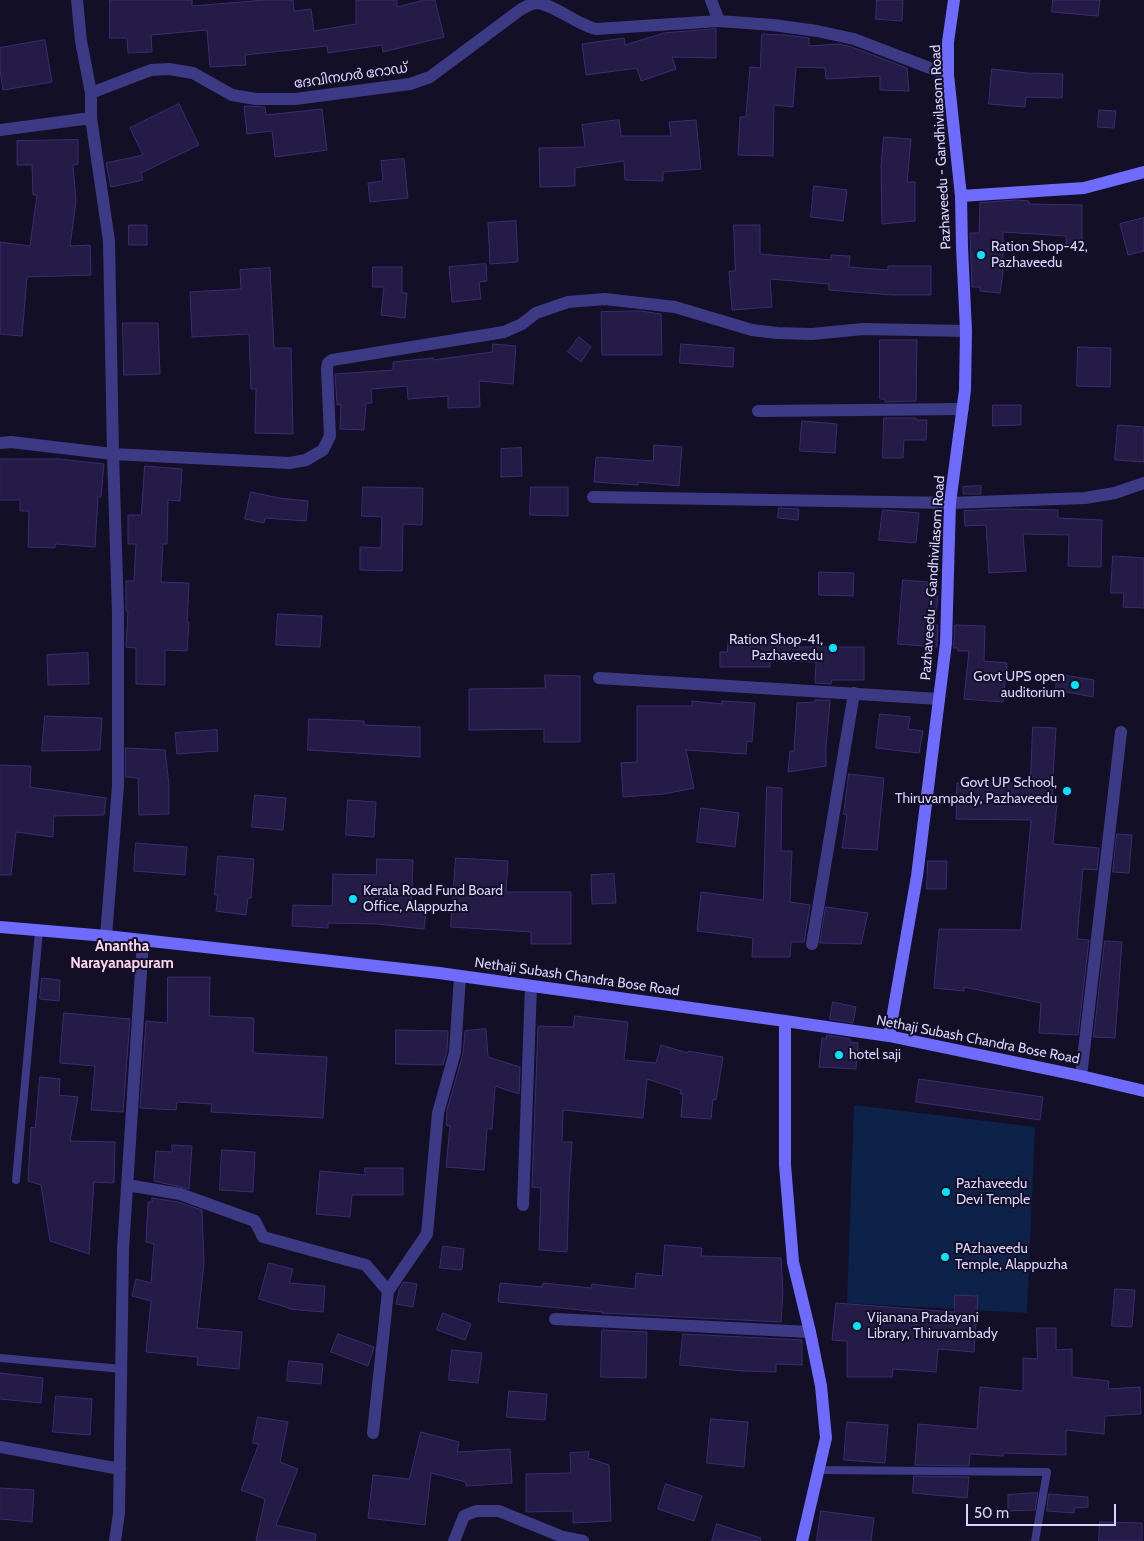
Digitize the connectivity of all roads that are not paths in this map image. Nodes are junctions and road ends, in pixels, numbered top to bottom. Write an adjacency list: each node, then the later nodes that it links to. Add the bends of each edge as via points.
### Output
1 (77, 0): 6 (street)
2 (712, 0): 4 (street)
3 (954, 0): 5 (main road, Pazhaveedu - Gandhivilasom Road, via 948,42)
4 (719, 21): 5 (street, ദേവിനഗർ റോഡ്, via 773,25 854,39); 6 (street, ദേവിനഗർ റോഡ്, via 585,27 537,3 520,10 430,77 410,84 295,99 256,98 232,95 193,73 170,69 151,70)
5 (948, 75): 10 (main road, Pazhaveedu - Gandhivilasom Road)
6 (91, 93): 7 (street)
7 (91, 118): 8 (street); 15 (street, via 109,241)
8 (0, 130)
9 (1144, 172): 10 (main road, via 1084,188)
10 (961, 196): 11 (main road, Pazhaveedu - Gandhivilasom Road)
11 (966, 331): 12 (main road, Pazhaveedu - Gandhivilasom Road); 15 (street, via 863,329 812,334 777,333 752,330 675,307 604,299 568,302 536,313 504,332 332,360 327,368 330,436 323,450 306,460 290,463)
12 (963, 409): 13 (street); 18 (main road, Pazhaveedu - Gandhivilasom Road)
13 (758, 411)
14 (0, 443): 15 (street)
15 (113, 454): 25 (street, via 118,614 118,786)
16 (1144, 483): 18 (street, via 1115,493 1085,498)
17 (593, 497): 18 (street)
18 (950, 503): 21 (main road, Pazhaveedu - Gandhivilasom Road, via 946,643)
19 (599, 678): 20 (street)
20 (854, 693): 21 (street); 27 (street)
21 (939, 699): 31 (main road, Pazhaveedu - Gandhivilasom Road, via 917,876)
22 (1121, 732): 32 (street)
23 (0, 927): 24 (main road, Nethaji Subash Chandra Bose Road)
24 (39, 931): 25 (main road, Nethaji Subash Chandra Bose Road); 34 (lane)
25 (106, 936): 26 (main road, Nethaji Subash Chandra Bose Road)
26 (143, 940): 28 (main road, Nethaji Subash Chandra Bose Road); 35 (street)
27 (812, 944)
28 (460, 976): 29 (main road, Nethaji Subash Chandra Bose Road); 37 (street, via 455,1052 438,1113 427,1234)
29 (531, 986): 30 (main road, Nethaji Subash Chandra Bose Road); 36 (street)
30 (785, 1021): 31 (main road, Nethaji Subash Chandra Bose Road); 39 (main road, via 785,1165 792,1262)
31 (890, 1036): 32 (main road, Nethaji Subash Chandra Bose Road)
32 (1081, 1076): 33 (main road, Nethaji Subash Chandra Bose Road)
33 (1144, 1091)
34 (16, 1180)
35 (128, 1185): 37 (street, via 180,1194 256,1220 263,1237 366,1265); 41 (street)
36 (523, 1205)
37 (388, 1291): 42 (street)
38 (555, 1319): 39 (street)
39 (810, 1332): 45 (main road, via 822,1386 826,1438)
40 (0, 1358): 41 (lane)
41 (122, 1369): 44 (street)
42 (373, 1432)
43 (0, 1447): 44 (street)
44 (120, 1469): 46 (street)
45 (818, 1470): 49 (main road); 50 (lane, via 1047,1472)
46 (115, 1541)
47 (454, 1541): 48 (street, via 464,1516 476,1511 499,1511 563,1537)
48 (583, 1541)
49 (802, 1541)
50 (1035, 1541)

